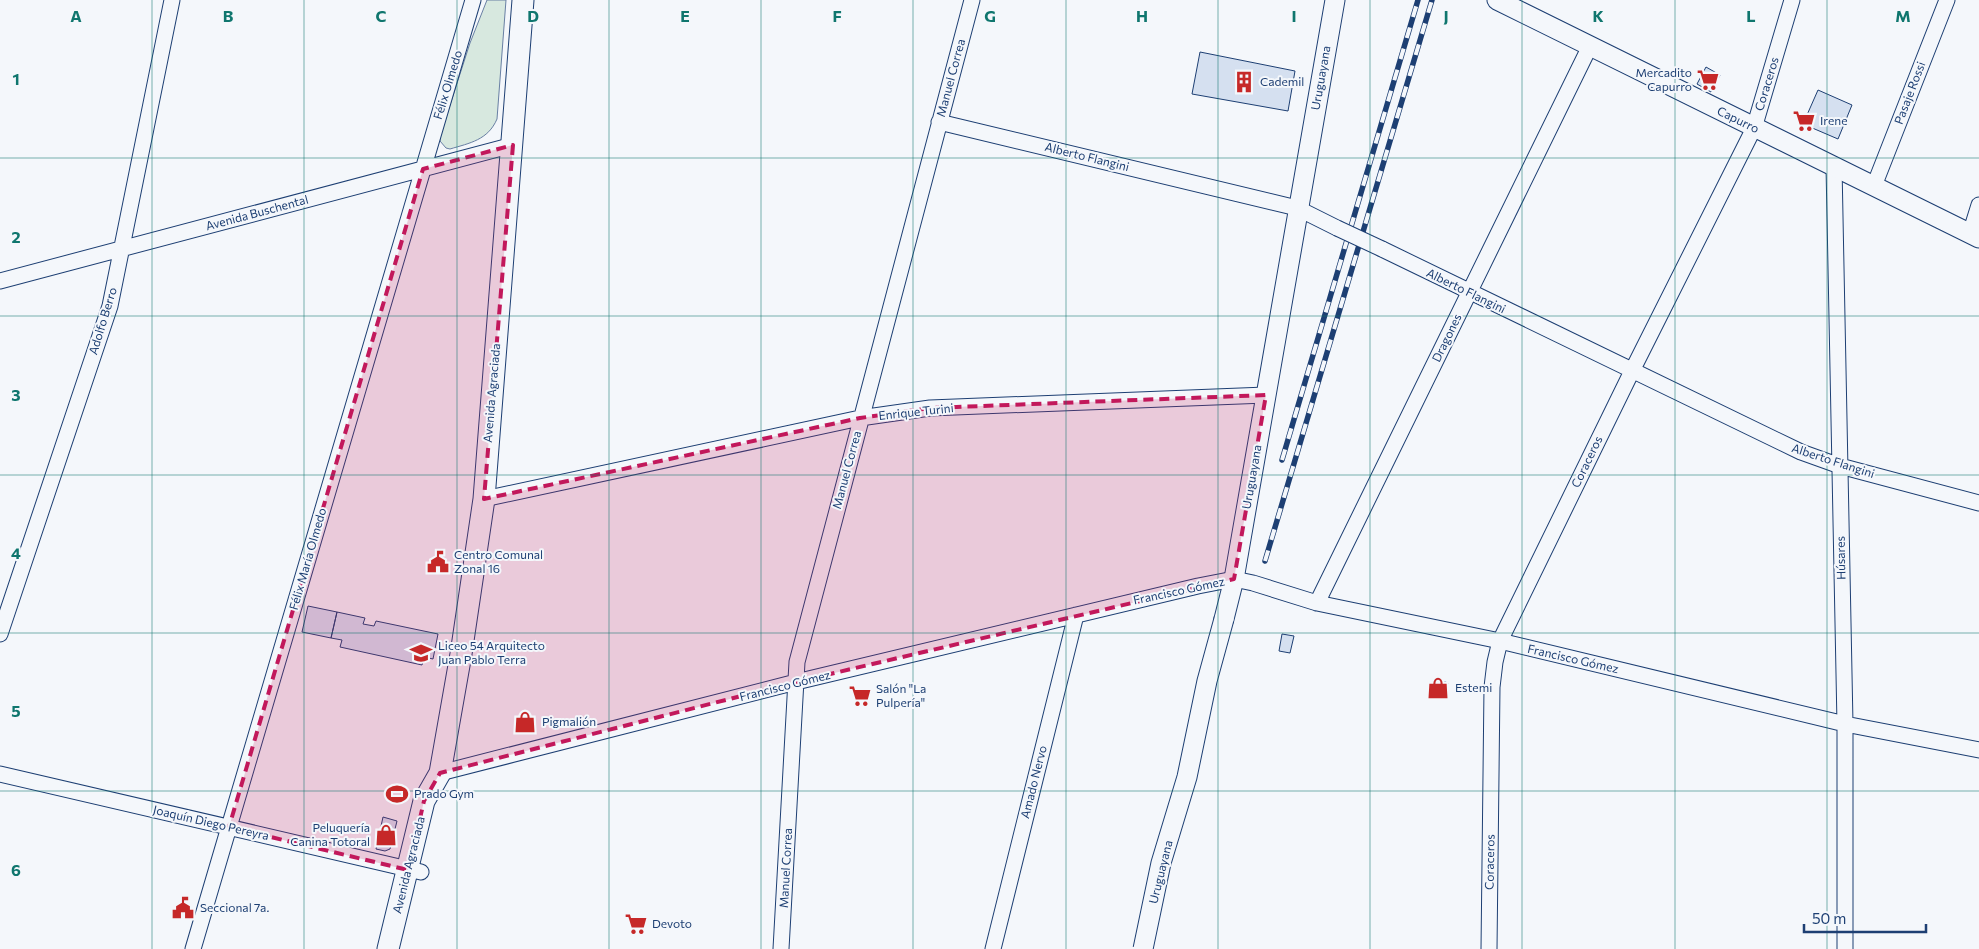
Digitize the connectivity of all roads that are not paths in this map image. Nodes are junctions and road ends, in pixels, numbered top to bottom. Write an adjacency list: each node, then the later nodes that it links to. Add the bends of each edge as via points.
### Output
1 (172, 0): 19 (street, Adolfo Berro)
2 (473, 0): 14 (street, Félix Olmedo)
3 (523, 0): 12 (main road, Avenida Agraciada)
4 (972, 0): 10 (street, Manuel Correa)
5 (1335, 0): 17 (street, Uruguayana)
6 (1497, 0): 9 (street, Capurro)
7 (1792, 0): 11 (street, Coraceros)
8 (1947, 0): 15 (street, Pasaje Rossi)
9 (1590, 46): 11 (street, Capurro); 21 (street, Dragones)
10 (939, 122): 17 (street, Alberto Flangini); 24 (street, Manuel Correa)
11 (1754, 128): 13 (street, Capurro); 22 (street, Coraceros)
12 (513, 145): 14 (street, Avenida Buschental); 26 (main road, Avenida Agraciada)
13 (1834, 166): 15 (street, Capurro); 25 (street, Húsares)
14 (422, 169): 19 (street, Avenida Buschental); 38 (street, Félix María Olmedo)
15 (1874, 186): 18 (street, Capurro)
16 (1979, 205): 18 (street)
17 (1297, 208): 21 (street, Alberto Flangini, bridge); 23 (street, Uruguayana)
18 (1974, 236)
19 (123, 249): 20 (street, Avenida Buschental); 31 (street, Adolfo Berro, via 110,306)
20 (0, 281)
21 (1469, 293): 22 (street, Alberto Flangini); 29 (street, Dragones)
22 (1632, 371): 25 (street, Alberto Flangini, via 1801,452); 32 (street, Coraceros)
23 (1266, 395): 24 (street, Enrique Turini, via 930,408); 28 (street, Uruguayana)
24 (860, 418): 26 (street, Enrique Turini); 33 (street, Manuel Correa, via 797,662)
25 (1840, 466): 27 (street, Alberto Flangini); 34 (street, Húsares)
26 (484, 498): 37 (main road, Avenida Agraciada, via 461,654)
27 (1979, 503)
28 (1234, 579): 29 (street, Francisco Gómez); 30 (street, Francisco Gómez); 45 (street, Uruguayana, bridge, via 1207,681 1187,777 1161,863)
29 (1317, 603): 32 (street, Francisco Gómez)
30 (1076, 615): 33 (street, Francisco Gómez); 44 (street, Amado Nervo)
31 (0, 634)
32 (1500, 641): 34 (street, Francisco Gómez); 46 (street, Coraceros, via 1492,687)
33 (796, 682): 37 (street, Francisco Gómez); 43 (street, Manuel Correa)
34 (1845, 724): 35 (street, Francisco Gómez); 47 (street, Húsares)
35 (1979, 750)
36 (0, 774): 38 (street, Joaquín Diego Pereyra)
37 (438, 778): 39 (main road, Avenida Agraciada, via 439,802)
38 (229, 827): 39 (street, Joaquín Diego Pereyra); 40 (street, Félix María Olmedo)
39 (414, 871): 41 (main road, Avenida Agraciada); 42 (main road, Avenida Agraciada)
40 (193, 949)
41 (388, 949)
42 (403, 949)
43 (781, 949)
44 (993, 949)
45 (1143, 949)
46 (1489, 949)
47 (1845, 949)

